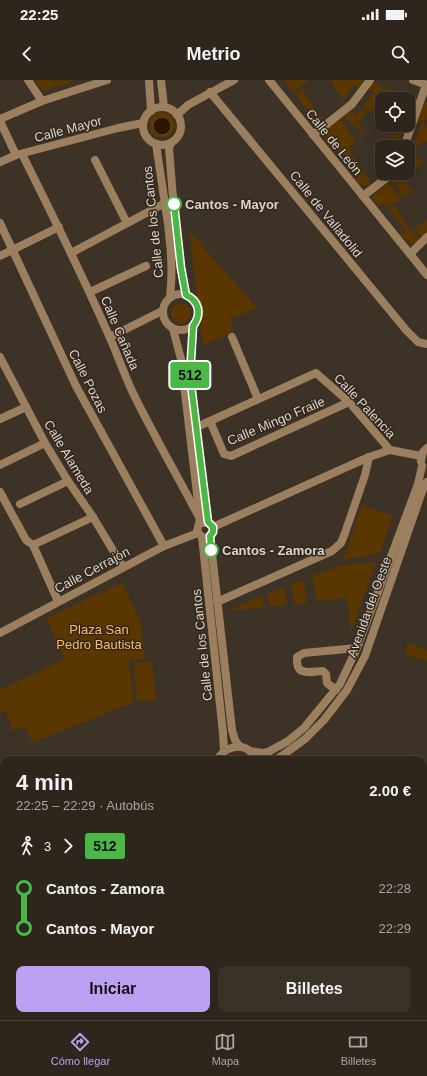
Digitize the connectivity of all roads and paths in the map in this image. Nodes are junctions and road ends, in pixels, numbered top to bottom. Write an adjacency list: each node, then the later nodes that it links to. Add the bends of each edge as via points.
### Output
1 (28, 80): 11 (street)
2 (149, 80): 13 (street)
3 (160, 80): 12 (street)
4 (234, 80): 10 (street)
5 (269, 80): 17 (street, Calle de León)
6 (370, 80): 17 (street, via 352,104)
7 (413, 80): 9 (street)
8 (102, 81): 11 (street)
9 (426, 85): 18 (street)
10 (210, 92): 14 (street, via 188,104); 45 (street, Calle de Valladolid, via 406,330 418,342)
11 (42, 101): 15 (street)
12 (164, 107): 13 (street); 14 (street)
13 (150, 111): 16 (street)
14 (177, 115): 19 (street, via 181,126 180,132)
15 (0, 120): 21 (street, Calle Cañada)
16 (144, 123): 20 (street, via 144,133); 21 (street, Calle Mayor)
17 (313, 135): 25 (street, Calle de León)
18 (406, 140)
19 (171, 143): 20 (street); 38 (street, Calle de los Cantos, via 169,148 173,198)
20 (156, 144): 26 (street, Calle de los Cantos)
21 (19, 155): 23 (street, Calle Mayor); 29 (street, Calle Cañada)
22 (95, 160): 28 (street)
23 (0, 162)
24 (384, 180): 25 (street)
25 (363, 196): 33 (street, Calle de León)
26 (165, 203): 28 (street); 39 (street, Calle de los Cantos, via 171,255)
27 (0, 223): 31 (street, Calle Pozas)
28 (127, 223): 32 (street)
29 (59, 227): 31 (street); 32 (street, Calle Cañada)
30 (427, 237): 33 (street)
31 (13, 250): 34 (street); 68 (street, Calle Pozas, via 76,386)
32 (71, 253): 37 (street, Calle Cañada)
33 (410, 254): 36 (street, Calle de León)
34 (0, 256)
35 (146, 266): 37 (street)
36 (427, 275)
37 (90, 292): 44 (street, Calle Cañada)
38 (186, 295): 39 (street); 41 (street, via 194,300 199,310)
39 (170, 297): 40 (street)
40 (162, 311): 42 (street, via 165,322); 44 (street)
41 (193, 326): 42 (street, via 184,330); 52 (street, via 190,376)
42 (173, 329): 65 (street, via 181,359)
43 (232, 337): 47 (street)
44 (110, 338): 65 (street, Calle Cañada, via 133,392)
45 (427, 344)
46 (1, 362): 49 (street, Calle Alameda)
47 (258, 399): 48 (street, Calle Palencia, via 316,373); 51 (street)
48 (349, 402): 51 (street, Calle Mingo Fraile, via 231,456 224,454); 55 (street, Calle Palencia)
49 (26, 407): 50 (street); 53 (street, Calle Alameda)
50 (0, 419)
51 (210, 421): 52 (street)
52 (197, 427): 65 (street)
53 (45, 443): 58 (street); 60 (street, Calle Alameda)
54 (427, 448): 56 (street)
55 (390, 450): 56 (street, Calle Palencia); 57 (street)
56 (421, 456): 59 (street, Avenida del Oeste)
57 (369, 457): 65 (street); 71 (street, via 345,533 341,542 332,551)
58 (0, 465)
59 (425, 468): 73 (street, Avenida del Oeste)
60 (68, 481): 63 (street); 64 (street, Calle Alameda)
61 (427, 482): 80 (street, Avenida del Oeste, via 362,662 347,690 324,720 305,739)
62 (0, 492): 67 (street, via 26,540)
63 (20, 504)
64 (93, 517): 67 (street); 69 (street, Calle Alameda)
65 (205, 523): 66 (street, via 198,527); 66 (street, via 213,532)
66 (203, 536): 68 (street, Calle Cerrajón); 71 (street, Calle de los Cantos); 76 (street, Calle de los Cantos)
67 (33, 545): 70 (street)
68 (164, 546): 69 (street, Calle Cerrajón)
69 (123, 567): 70 (street, Calle Cerrajón)
70 (58, 602): 72 (street, Calle Cerrajón)
71 (217, 602): 75 (street, Calle de los Cantos, via 232,730)
72 (0, 633)
73 (357, 648): 74 (street, Avenida del Oeste); 74 (street, Avenida del Oeste, via 304,653 297,657 301,670 323,671 326,674 326,683)
74 (336, 690): 77 (street, Avenida del Oeste, via 304,728 288,742 268,752)
75 (240, 746): 76 (street); 77 (street)
76 (224, 751): 78 (street)
77 (250, 751): 79 (street)
78 (220, 756)
79 (254, 756)
80 (282, 756)

